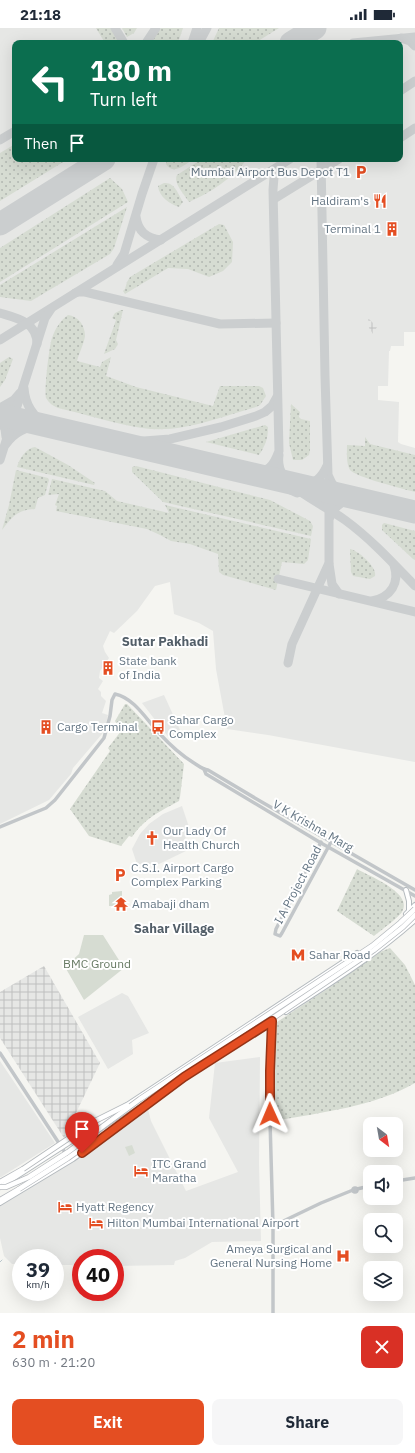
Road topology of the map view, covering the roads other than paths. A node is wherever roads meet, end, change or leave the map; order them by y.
1 (204, 770) junction
2 (262, 803) junction
3 (260, 807) junction
4 (0, 827) edge
5 (324, 838) junction
6 (321, 842) junction
7 (331, 842) junction
8 (328, 847) junction
9 (406, 890) junction
10 (415, 890) edge
11 (415, 896) edge
12 (415, 905) edge
13 (415, 909) edge
14 (409, 912) junction
15 (415, 915) edge
16 (415, 920) edge
17 (269, 1011) junction
18 (272, 1021) junction
19 (0, 1053) edge
20 (140, 1099) junction
21 (63, 1148) junction
22 (70, 1160) junction
23 (415, 1178) edge
24 (403, 1180) edge
25 (0, 1182) edge
26 (0, 1187) edge
27 (363, 1187) edge
28 (0, 1200) edge
29 (0, 1203) edge
30 (273, 1226) junction
31 (273, 1313) edge

1 - 2 street, V K Krishna Marg
1 - 3 street, V K Krishna Marg
1 - 4 street, V K Krishna Marg
2 - 3 street
2 - 5 street, V K Krishna Marg
3 - 6 street, V K Krishna Marg
5 - 6 street, I A Project Road
5 - 7 street, V K Krishna Marg
6 - 8 street, V K Krishna Marg
6 - 8 street, I A Project Road
7 - 8 street
7 - 10 street, V K Krishna Marg
8 - 9 street, V K Krishna Marg
9 - 11 street, V K Krishna Marg
9 - 14 main road
12 - 14 main road
13 - 20 main road, bridge
14 - 17 main road
15 - 28 main road, bridge
16 - 18 main road
17 - 18 street
17 - 21 main road
18 - 22 main road
18 - 30 street
19 - 21 street
20 - 25 main road, bridge
20 - 26 main road, bridge
21 - 22 street
21 - 26 main road
22 - 29 main road
23 - 24 street
27 - 30 street
30 - 31 street

